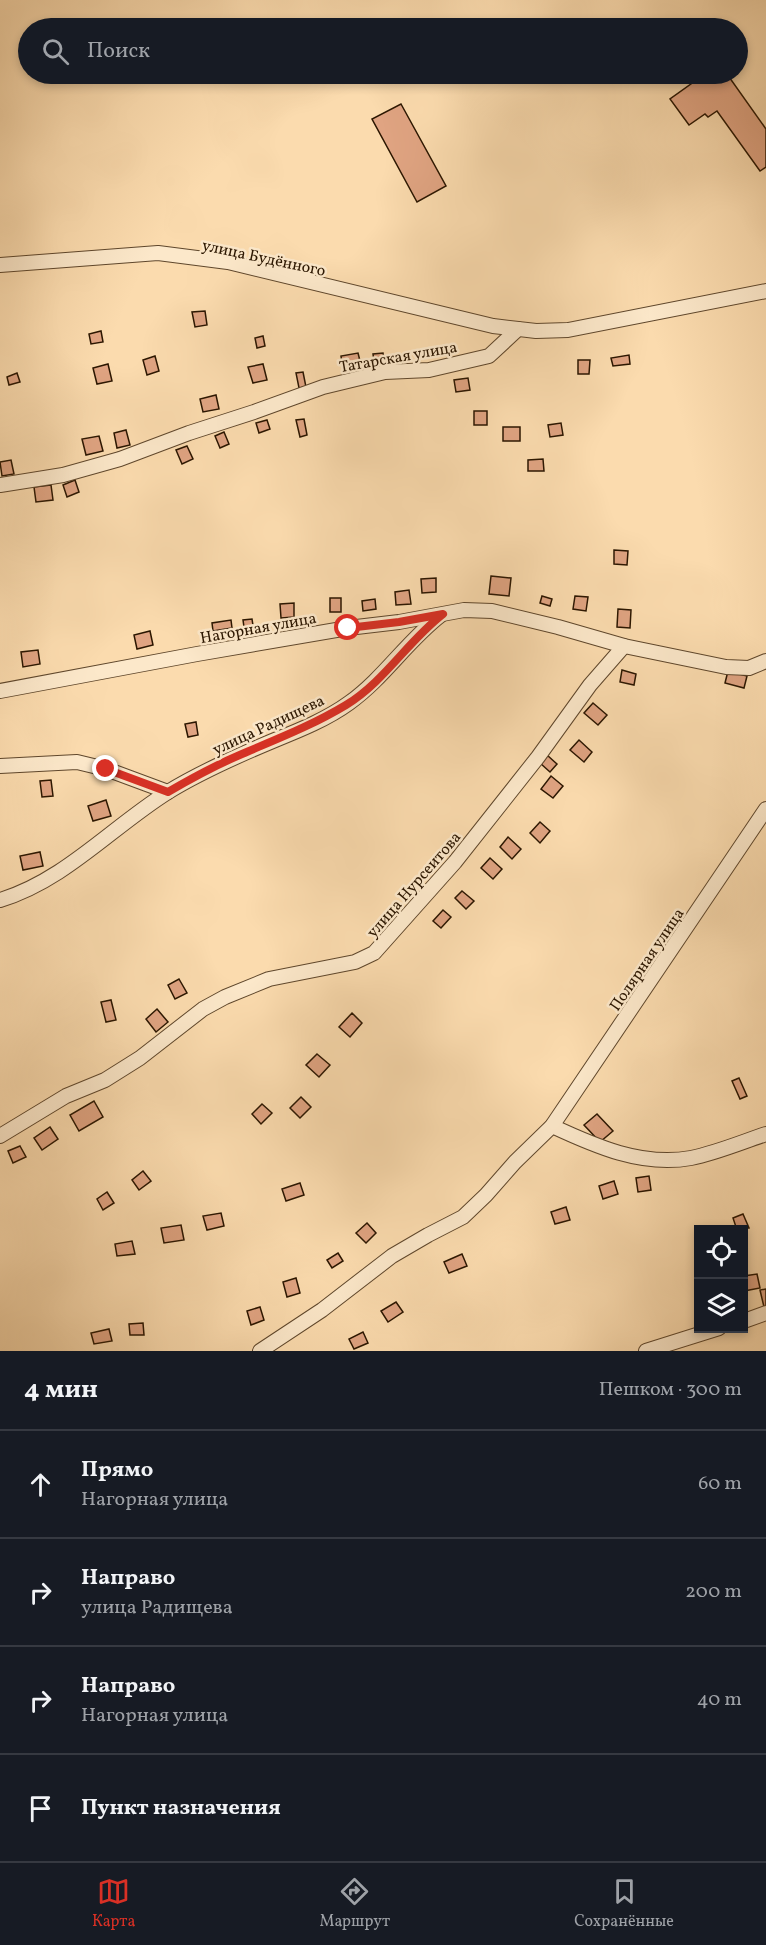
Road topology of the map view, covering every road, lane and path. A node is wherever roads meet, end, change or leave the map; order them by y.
1 (0, 265) edge
2 (766, 291) edge
3 (518, 329) junction
4 (0, 485) edge
5 (443, 614) junction
6 (624, 646) junction
7 (766, 661) edge
8 (0, 691) edge
9 (0, 766) edge
10 (168, 792) junction
11 (766, 808) edge
12 (0, 900) edge
13 (552, 1126) junction
14 (766, 1134) edge
15 (0, 1136) edge
16 (766, 1314) edge
17 (748, 1320) edge
18 (711, 1333) edge
19 (684, 1346) edge
20 (260, 1351) edge
21 (646, 1351) edge

1 - 3 street, улица Будённого
2 - 3 street
3 - 4 street, Татарская улица
5 - 6 street, Нагорная улица
5 - 8 street, Нагорная улица
5 - 10 street, улица Радищева
6 - 7 street, Нагорная улица
6 - 15 street, улица Нурсеитова
9 - 10 street
10 - 12 street, улица Радищева
11 - 13 street, Полярная улица
13 - 14 street
13 - 20 street, Полярная улица
16 - 17 street
18 - 19 street
19 - 21 street

